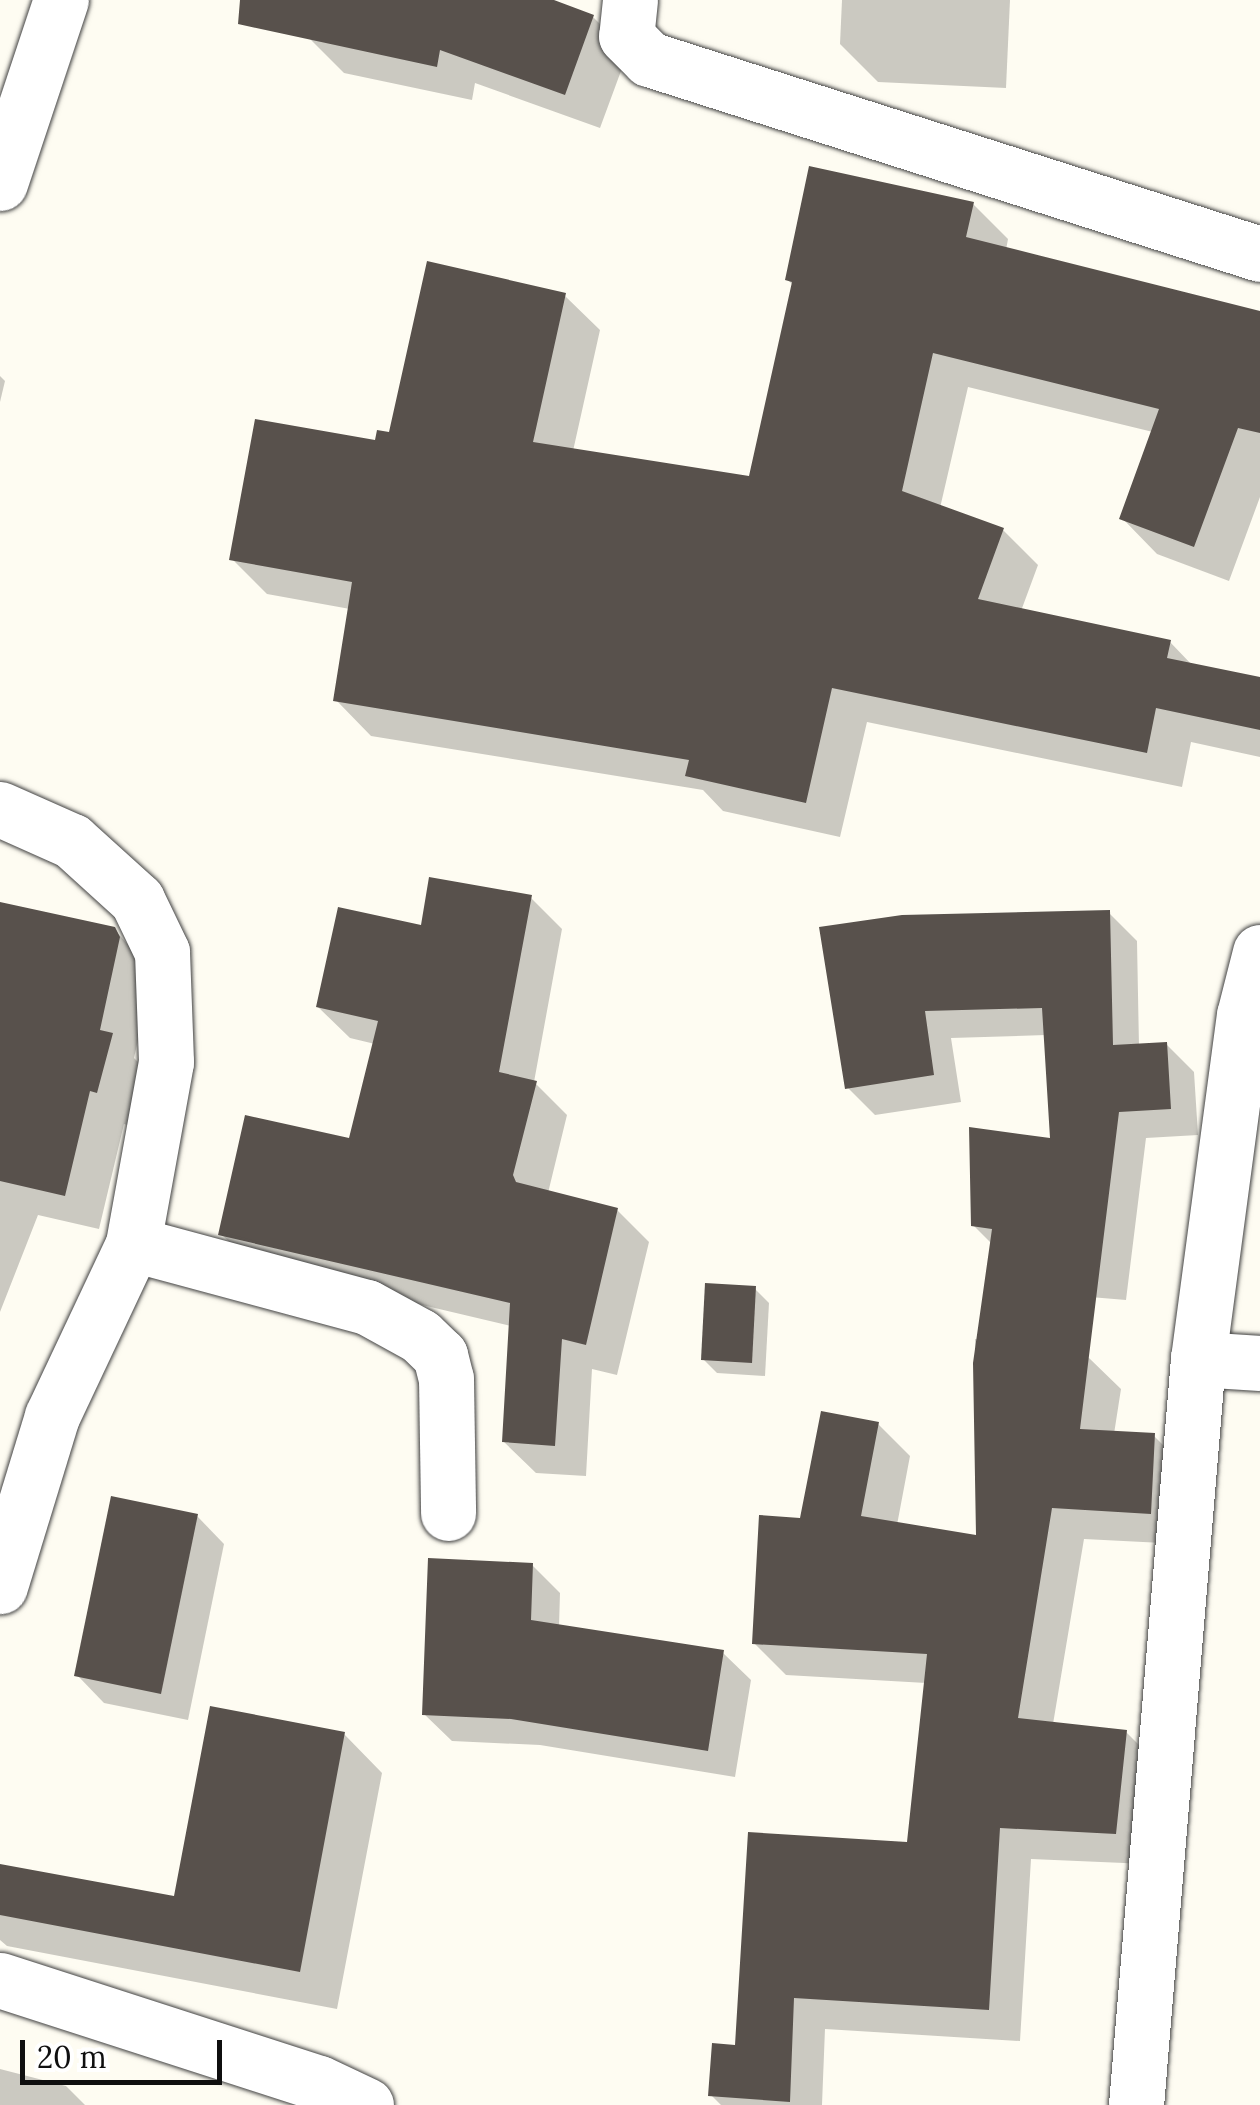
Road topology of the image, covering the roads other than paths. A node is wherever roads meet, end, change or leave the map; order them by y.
1 (61, 0) edge
2 (630, 0) edge
3 (0, 183) edge
4 (1260, 254) edge
5 (0, 809) edge
6 (1260, 952) edge
7 (133, 1244) junction
8 (1198, 1360) junction
9 (1260, 1362) edge
10 (448, 1513) dead end
11 (0, 1586) edge
12 (0, 1980) edge
13 (366, 2105) edge
14 (1136, 2105) edge

1 - 3 street
2 - 4 street
5 - 7 street
6 - 8 street
7 - 10 street
7 - 11 street
8 - 9 street
8 - 14 street
12 - 13 street

